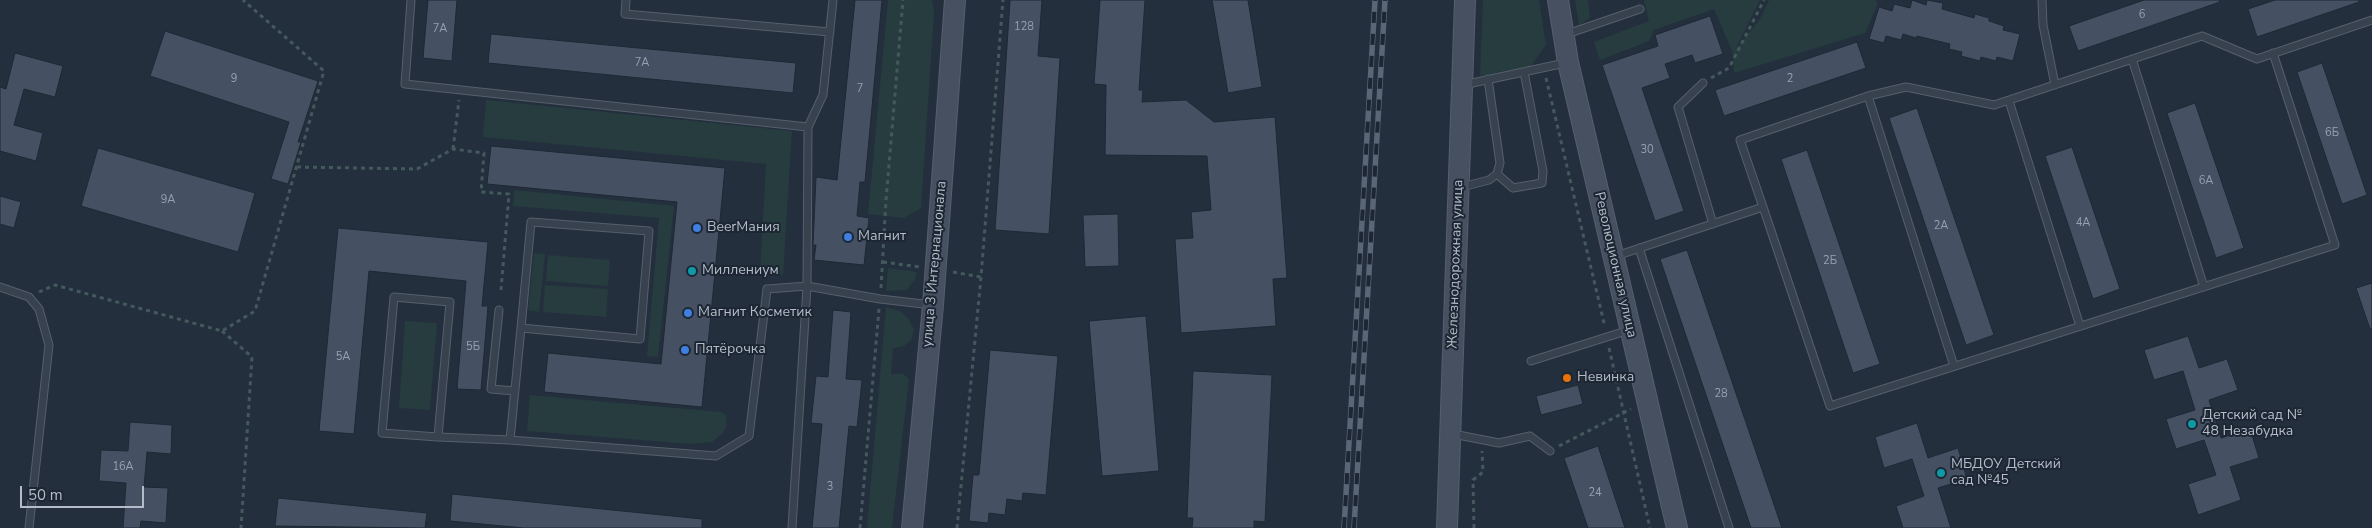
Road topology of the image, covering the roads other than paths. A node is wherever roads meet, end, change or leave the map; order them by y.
1 (411, 0) edge
2 (626, 0) edge
3 (833, 0) edge
4 (956, 0) edge
5 (1465, 0) edge
6 (1558, 0) edge
7 (2042, 0) edge
8 (1640, 9) dead end
9 (2372, 20) edge
10 (830, 32) junction
11 (1564, 35) junction
12 (2273, 53) junction
13 (2132, 59) junction
14 (1568, 62) junction
15 (1524, 72) junction
16 (1488, 79) junction
17 (1703, 83) road end
18 (1462, 85) junction
19 (2055, 85) junction
20 (1868, 96) junction
21 (2009, 101) junction
22 (808, 127) junction
23 (1497, 174) junction
24 (1459, 188) junction
25 (1763, 207) junction
26 (1714, 224) junction
27 (1639, 248) junction
28 (1613, 256) junction
29 (807, 286) junction
30 (0, 287) edge
31 (2204, 287) junction
32 (933, 305) junction
33 (499, 310) dead end
34 (2080, 326) junction
35 (521, 328) junction
36 (1629, 330) junction
37 (1531, 360) dead end
38 (1954, 366) junction
39 (515, 391) junction
40 (1450, 434) junction
41 (438, 437) junction
42 (510, 440) junction
43 (1550, 451) road end
44 (29, 528) edge
45 (792, 528) edge
46 (912, 528) edge
47 (1447, 528) edge
48 (1677, 528) edge
49 (1729, 528) edge

1 - 22 lane
2 - 10 lane
3 - 10 lane
4 - 32 main road, улица 3 Интернационала
5 - 18 main road, Железнодорожная улица
6 - 11 main road, Революционная улица
7 - 19 lane
8 - 11 lane
9 - 12 lane
10 - 22 lane
11 - 14 main road, Революционная улица
12 - 13 lane
12 - 31 lane
13 - 19 lane
13 - 31 lane
14 - 15 lane
14 - 28 main road, Революционная улица
15 - 16 lane
15 - 23 lane
16 - 18 lane
16 - 23 lane
17 - 26 lane
18 - 24 main road, Железнодорожная улица
19 - 21 lane
20 - 21 lane
20 - 25 lane
20 - 38 lane
21 - 34 lane
22 - 29 lane
23 - 24 lane
24 - 40 main road, Железнодорожная улица
25 - 26 lane
25 - 38 lane
26 - 27 lane
27 - 28 lane
27 - 49 lane
28 - 36 main road, Революционная улица
29 - 32 lane
29 - 42 lane
29 - 45 lane
30 - 44 lane
31 - 34 lane
32 - 46 main road, улица 3 Интернационала
33 - 39 lane
34 - 38 lane
35 - 35 lane
35 - 39 lane
36 - 37 lane
36 - 48 main road, Революционная улица
39 - 42 lane
40 - 43 lane
40 - 47 main road, Железнодорожная улица
41 - 41 lane
41 - 42 lane

